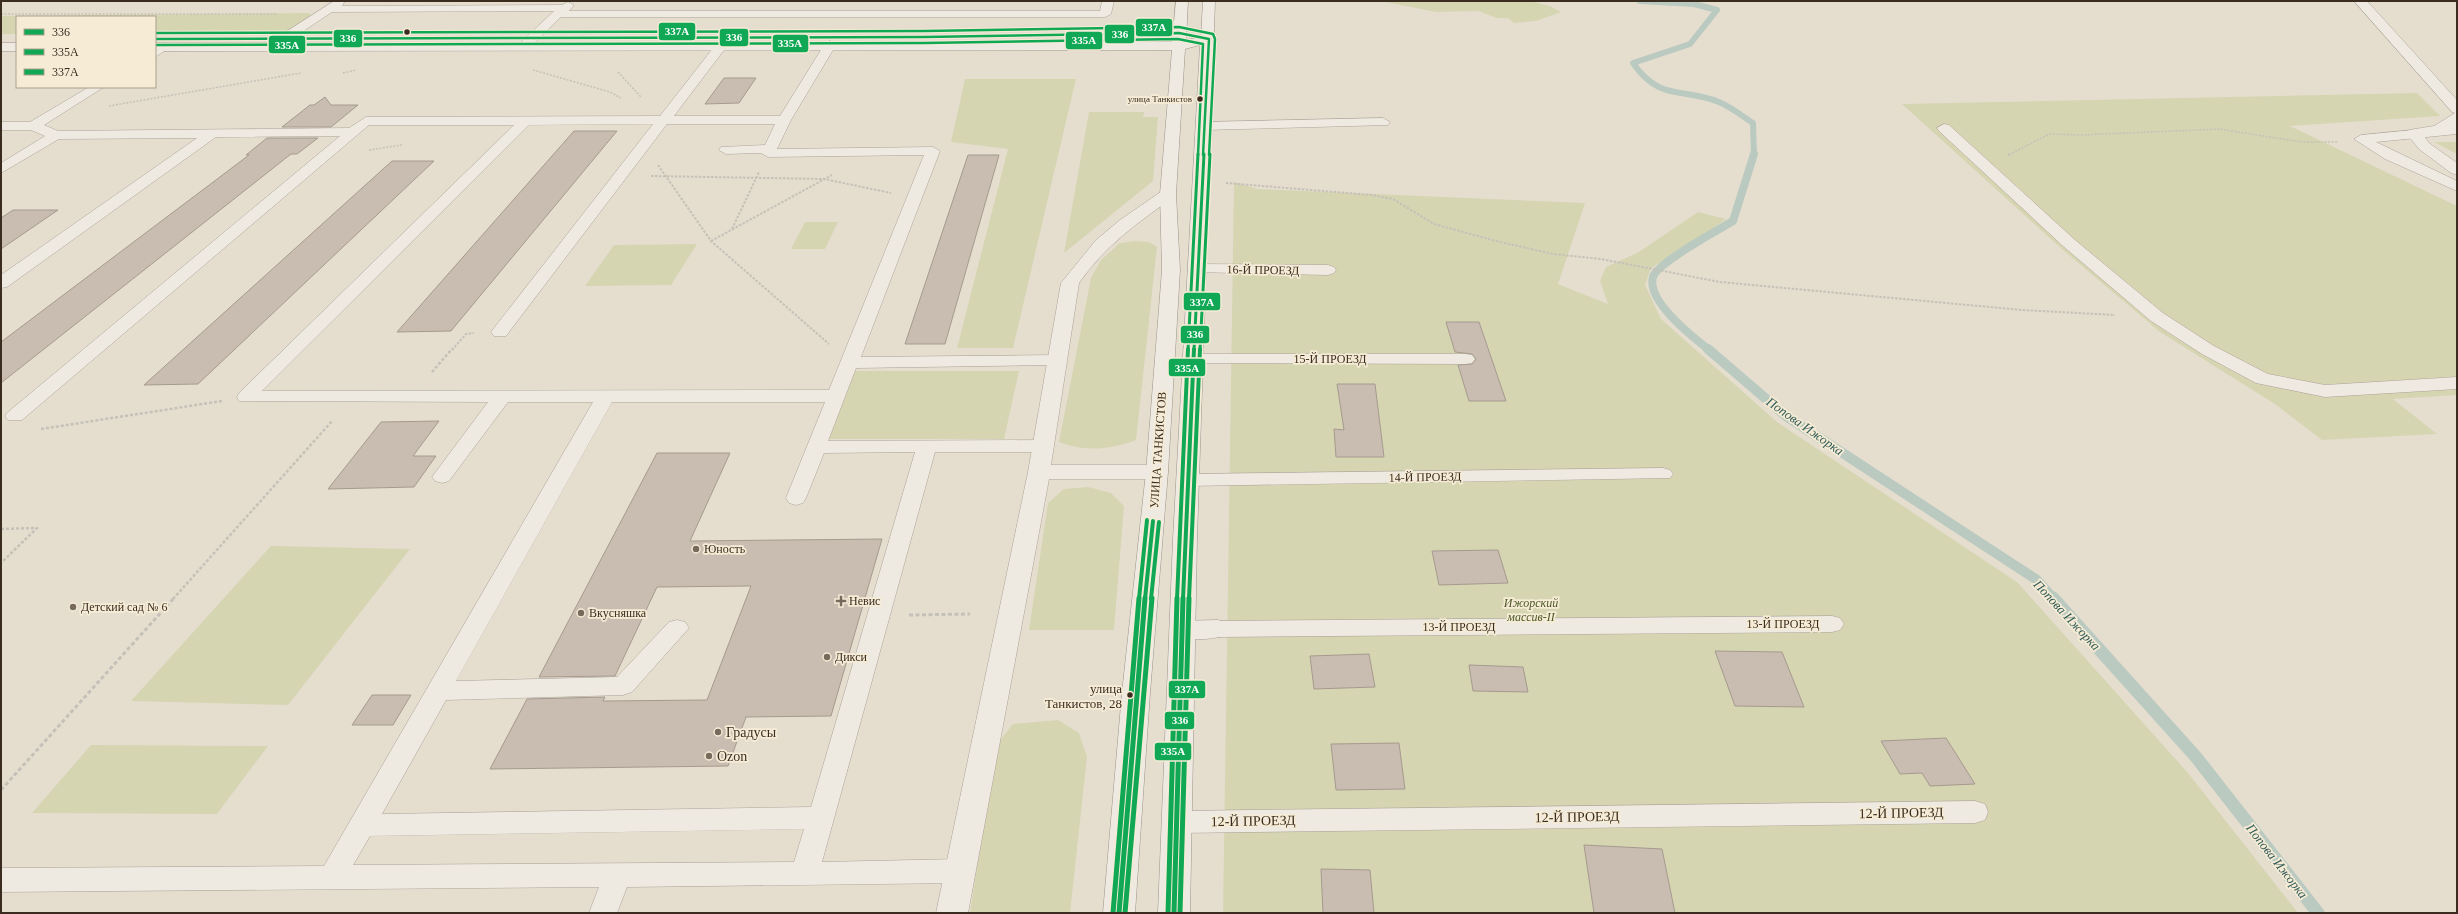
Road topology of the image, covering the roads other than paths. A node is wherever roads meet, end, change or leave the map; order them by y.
1 (341, 1) edge
2 (1108, 1) edge
3 (1182, 1) edge
4 (1209, 1) edge
5 (2360, 1) edge
6 (564, 8) edge
7 (325, 12) junction
8 (582, 14) junction
9 (570, 26) dead end
10 (1, 39) edge
11 (16, 39) edge
12 (283, 39) junction
13 (1209, 39) junction
14 (1179, 40) junction
15 (528, 42) junction
16 (830, 45) junction
17 (721, 46) junction
18 (16, 47) edge
19 (157, 47) edge
20 (271, 47) junction
21 (1, 48) edge
22 (96, 88) edge
23 (2457, 109) edge
24 (2457, 117) edge
25 (526, 120) junction
26 (662, 120) junction
27 (784, 120) junction
28 (1383, 122) dead end
29 (1, 126) edge
30 (33, 126) junction
31 (1205, 126) junction
32 (1944, 128) dead end
33 (2457, 130) edge
34 (353, 132) junction
35 (213, 133) junction
36 (2414, 133) junction
37 (56, 135) junction
38 (726, 150) dead end
39 (769, 151) junction
40 (1, 169) edge
41 (2457, 170) edge
42 (2457, 187) edge
43 (1168, 194) junction
44 (1198, 269) junction
45 (1328, 270) dead end
46 (1, 283) edge
47 (500, 332) road end
48 (1194, 359) junction
49 (1466, 359) dead end
50 (1057, 360) junction
51 (850, 362) junction
52 (2457, 383) edge
53 (606, 396) junction
54 (836, 396) junction
55 (502, 397) junction
56 (15, 416) dead end
57 (927, 446) junction
58 (1043, 446) junction
59 (815, 447) junction
60 (1039, 472) junction
61 (1157, 472) junction
62 (1663, 474) dead end
63 (442, 476) dead end
64 (1188, 476) junction
65 (796, 498) dead end
66 (1832, 624) dead end
67 (677, 628) dead end
68 (1218, 629) joint
69 (1182, 630) junction
70 (439, 691) junction
71 (1975, 812) dead end
72 (821, 818) junction
73 (1178, 822) junction
74 (362, 825) junction
75 (960, 871) junction
76 (805, 874) junction
77 (618, 875) junction
78 (332, 877) junction
79 (1, 880) edge
80 (603, 913) edge
81 (952, 913) edge
82 (1119, 913) edge
83 (1174, 913) edge

1 - 7 lane
2 - 8 lane
3 - 14 main road, УЛИЦА ТАНКИСТОВ
4 - 13 main road
5 - 23 main road
6 - 7 lane
6 - 8 lane
6 - 15 lane
7 - 12 lane
8 - 9 lane
10 - 11 main road
12 - 15 main road
12 - 19 main road
12 - 20 lane
13 - 14 main road
13 - 31 main road
14 - 15 main road
14 - 16 main road
14 - 43 main road, УЛИЦА ТАНКИСТОВ
15 - 17 main road
15 - 20 main road
16 - 17 main road
16 - 27 lane
17 - 26 lane
18 - 21 main road
19 - 20 main road
22 - 30 lane
24 - 36 main road
25 - 26 lane
25 - 34 lane
25 - 55 lane
26 - 27 lane
26 - 47 lane
27 - 39 lane
28 - 31 lane
29 - 30 lane
30 - 37 lane
31 - 44 main road
32 - 52 lane
33 - 36 lane
34 - 35 lane
34 - 56 lane
35 - 37 lane
35 - 46 lane
36 - 41 main road
36 - 42 lane
37 - 40 lane
38 - 39 lane
39 - 51 lane
43 - 50 main road
43 - 61 main road, УЛИЦА ТАНКИСТОВ
44 - 45 lane, 16-Й ПРОЕЗД
44 - 48 main road
48 - 49 lane, 15-Й ПРОЕЗД
48 - 64 main road
50 - 51 lane
50 - 58 main road
51 - 54 lane
53 - 54 lane
53 - 55 lane
53 - 70 lane
54 - 59 lane
55 - 63 lane
57 - 58 lane
57 - 59 lane
57 - 72 lane
58 - 60 main road
59 - 65 lane
60 - 61 main road
60 - 75 main road
61 - 64 main road
61 - 82 main road, УЛИЦА ТАНКИСТОВ
62 - 64 lane, 14-Й ПРОЕЗД
64 - 69 main road
66 - 68 lane, 13-Й ПРОЕЗД
67 - 70 lane
68 - 69 main road, 13-Й ПРОЕЗД
69 - 73 main road
70 - 74 lane
71 - 73 lane, 12-Й ПРОЕЗД
72 - 74 lane
72 - 76 lane
73 - 83 main road
74 - 78 lane
75 - 76 lane
75 - 81 main road
76 - 77 lane
77 - 78 lane
77 - 80 lane
78 - 79 lane

